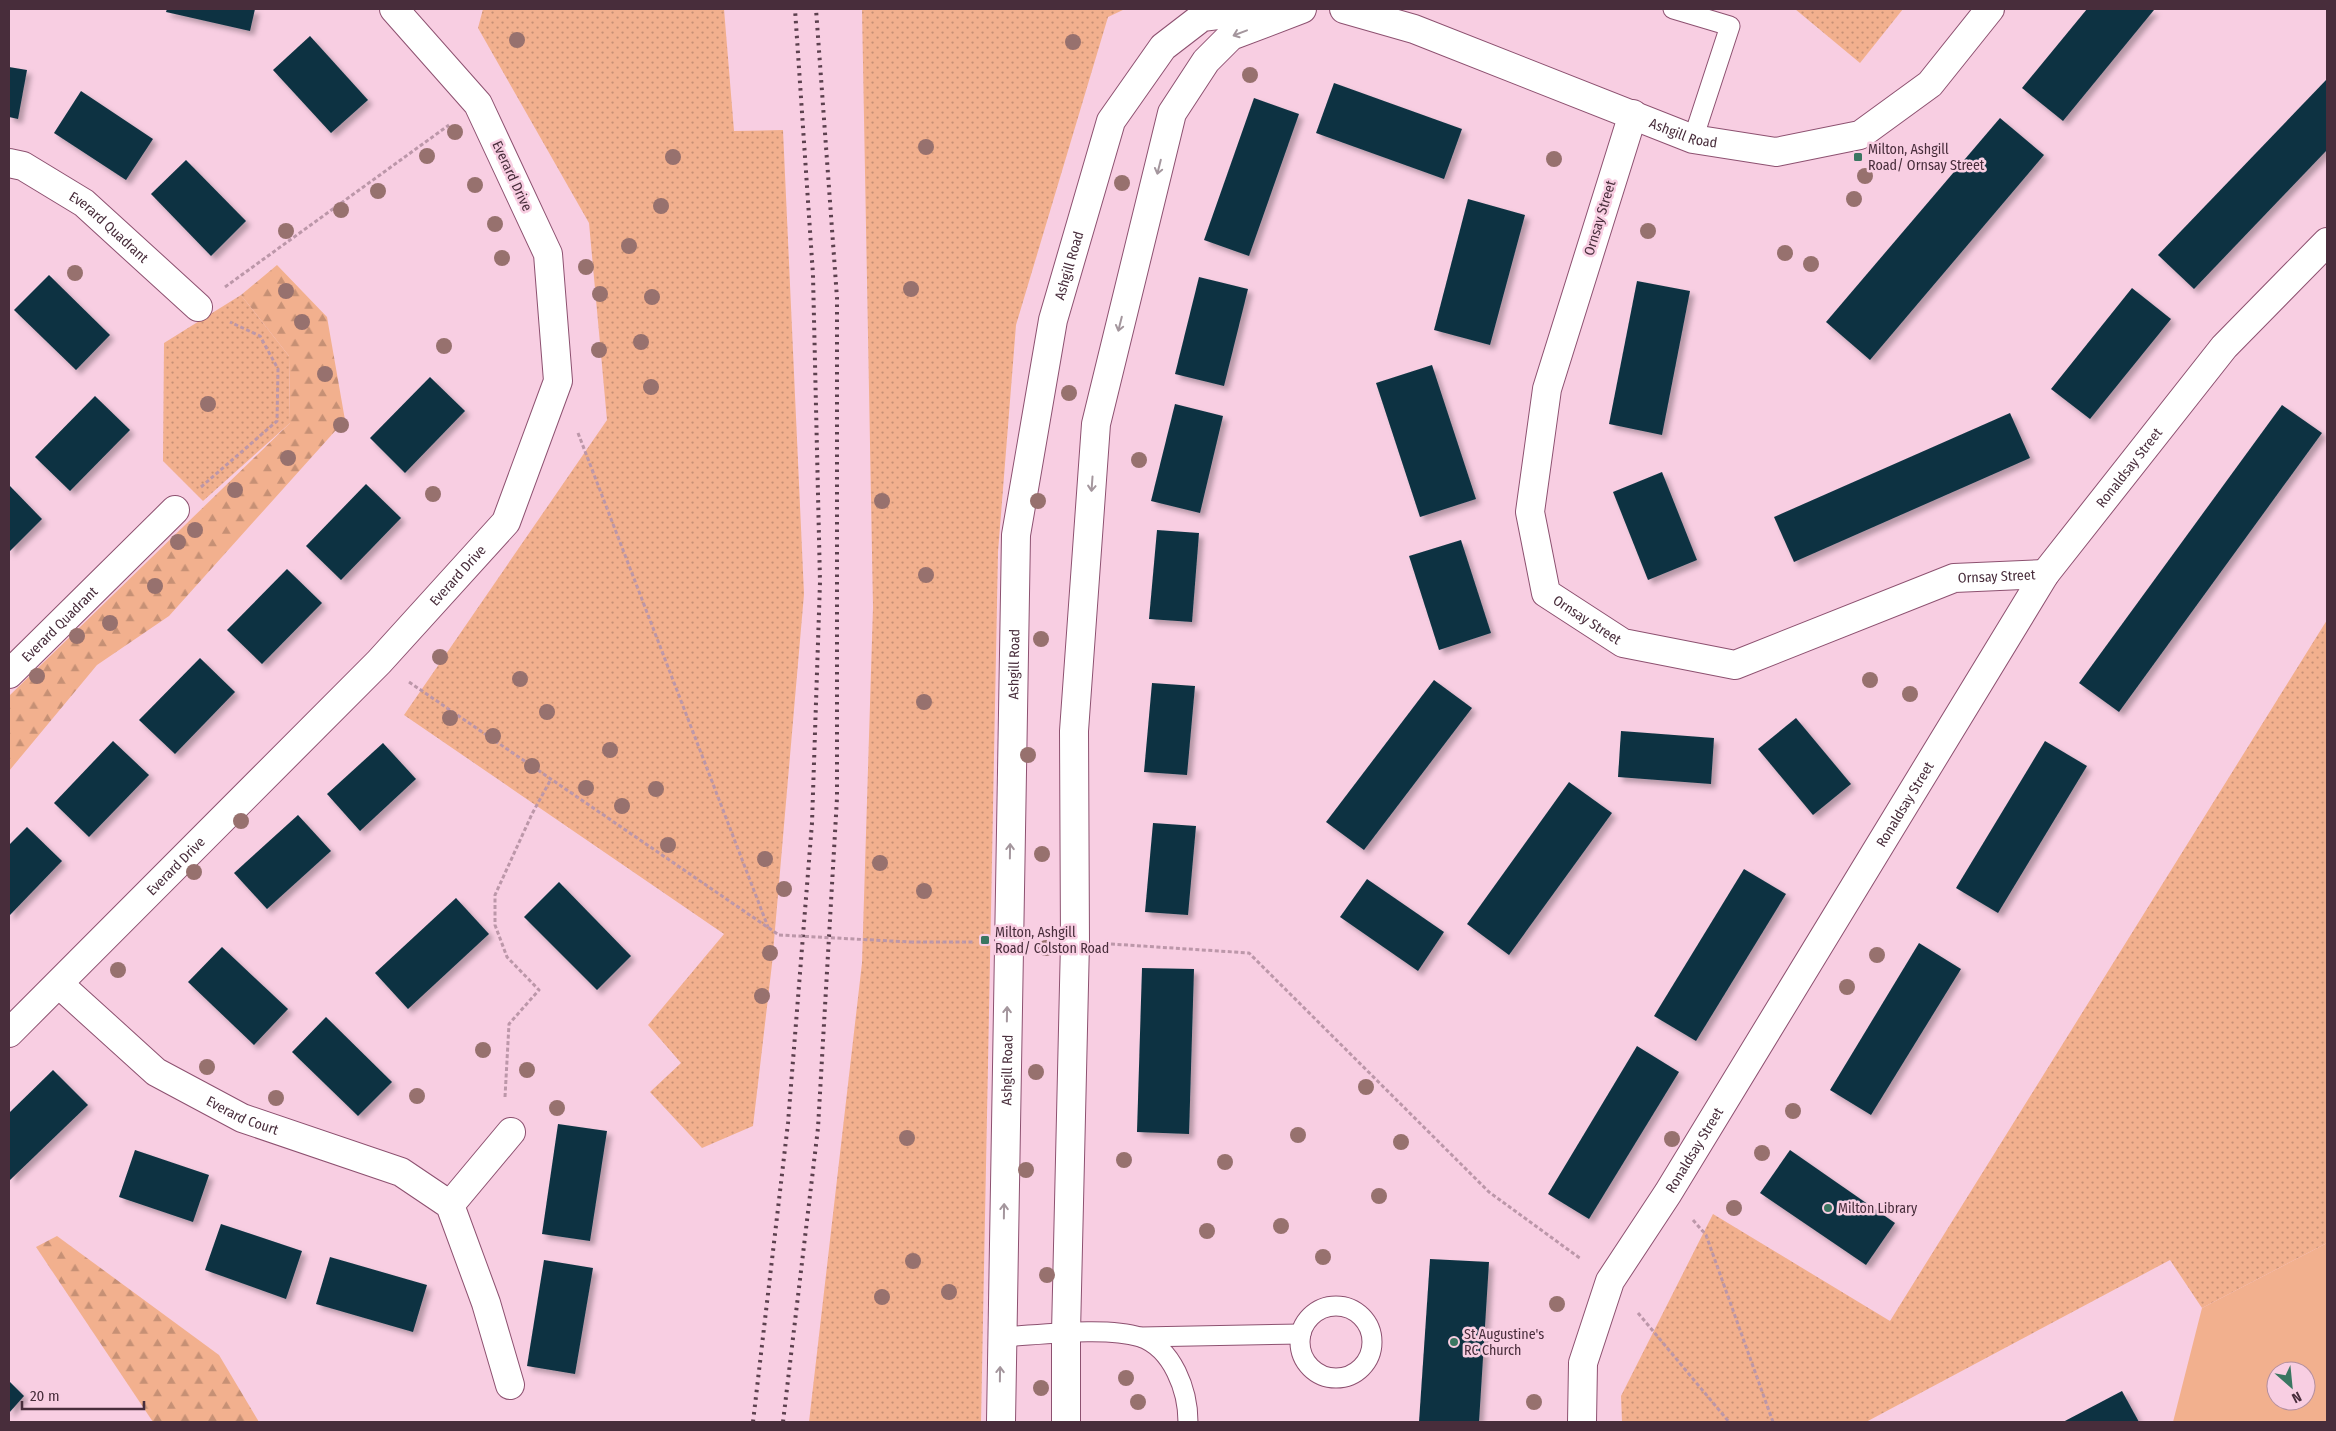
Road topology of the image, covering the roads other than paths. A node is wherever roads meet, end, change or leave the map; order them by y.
1 (394, 9) edge
2 (1265, 9) edge
3 (1302, 9) edge
4 (1344, 9) edge
5 (1673, 9) edge
6 (1990, 9) edge
7 (1633, 114) junction
8 (1693, 138) junction
9 (9, 163) edge
10 (2327, 242) edge
11 (198, 307) road end
12 (175, 510) road end
13 (2045, 574) junction
14 (9, 674) edge
15 (59, 984) junction
16 (9, 1033) edge
17 (511, 1132) road end
18 (450, 1205) junction
19 (1066, 1332) junction
20 (1300, 1334) dead end
21 (1141, 1337) junction
22 (1002, 1338) junction
23 (510, 1385) dead end
24 (1000, 1422) edge
25 (1066, 1422) edge
26 (1188, 1422) edge
27 (1582, 1422) edge

1 - 15 street, Everard Drive
22 -> 2 street, Ashgill Road
3 -> 19 street
4 - 7 street, Ashgill Road
5 - 8 lane
6 - 8 street, Ashgill Road
7 - 8 street, Ashgill Road
7 - 13 street, Ornsay Street
9 - 11 street, Everard Quadrant
10 - 13 street, Ronaldsay Street
12 - 14 street, Everard Quadrant
13 - 27 street, Ronaldsay Street
15 - 16 street, Everard Drive
15 - 18 street, Everard Court
17 - 18 street
18 - 23 street
19 - 21 lane
19 - 22 lane
19 - 25 street
20 - 21 lane
21 - 26 lane
24 -> 22 street, Ashgill Road

